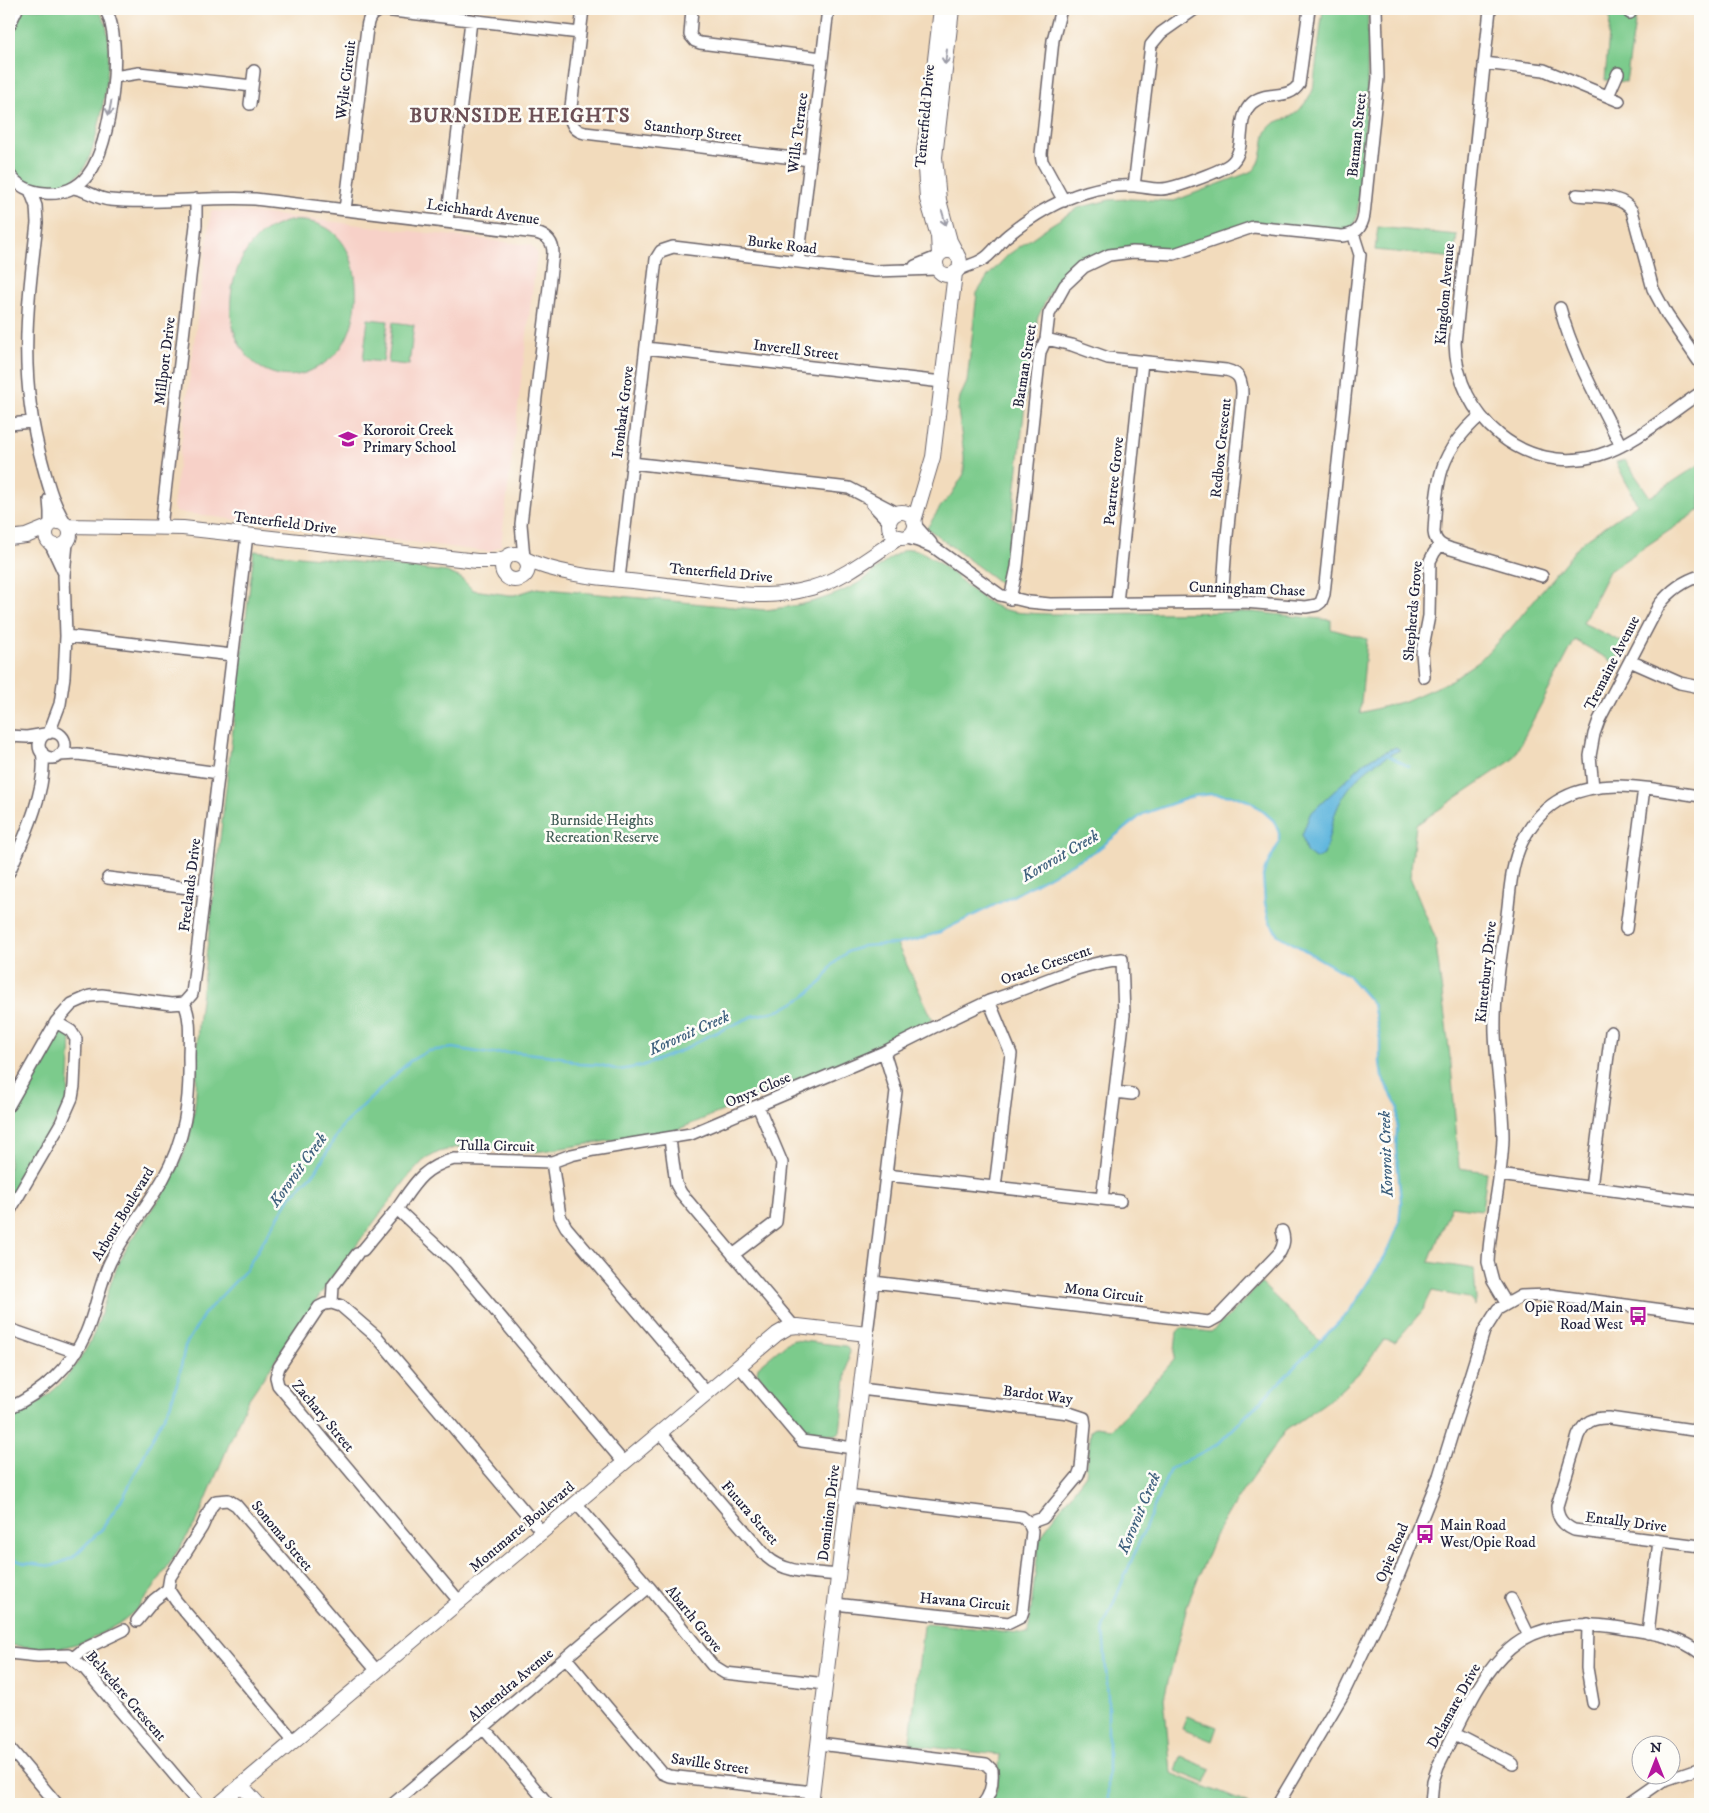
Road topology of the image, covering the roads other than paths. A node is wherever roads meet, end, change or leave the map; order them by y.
1 (17, 9) edge
2 (105, 9) edge
3 (583, 9) edge
4 (692, 9) edge
5 (828, 9) edge
6 (940, 9) edge
7 (952, 9) edge
8 (1061, 9) edge
9 (1195, 9) edge
10 (1309, 9) edge
11 (1376, 9) edge
12 (1490, 9) edge
13 (471, 20) junction
14 (9, 26) edge
15 (580, 33) junction
16 (115, 58) junction
17 (822, 58) junction
18 (1484, 63) junction
19 (254, 71) dead end
20 (139, 73) junction
21 (1618, 73) dead end
22 (114, 77) junction
23 (252, 86) junction
24 (1608, 96) junction
25 (1620, 101) dead end
26 (250, 104) dead end
27 (810, 160) junction
28 (89, 174) junction
29 (11, 178) edge
30 (1134, 186) junction
31 (74, 188) junction
32 (30, 190) junction
33 (56, 193) junction
34 (1577, 195) dead end
35 (196, 199) junction
36 (126, 201) junction
37 (1064, 201) junction
38 (345, 210) junction
39 (447, 222) junction
40 (37, 223) junction
41 (1353, 234) junction
42 (661, 251) joint
43 (990, 254) junction
44 (958, 255) junction
45 (798, 262) junction
46 (938, 263) junction
47 (956, 272) junction
48 (951, 307) junction
49 (1560, 308) dead end
50 (1046, 339) junction
51 (646, 348) junction
52 (1142, 362) junction
53 (1700, 363) edge
54 (942, 382) junction
55 (1700, 393) edge
56 (1480, 416) junction
57 (32, 422) junction
58 (9, 424) edge
59 (1621, 446) junction
60 (632, 463) junction
61 (48, 485) junction
62 (922, 488) junction
63 (894, 519) junction
64 (915, 523) junction
65 (67, 525) junction
66 (49, 526) junction
67 (110, 527) junction
68 (161, 527) junction
69 (247, 535) junction
70 (902, 537) junction
71 (10, 538) edge
72 (49, 542) junction
73 (68, 542) junction
74 (1440, 545) junction
75 (935, 548) junction
76 (517, 557) junction
77 (456, 560) junction
78 (867, 560) junction
79 (564, 572) junction
80 (64, 575) junction
81 (1542, 576) dead end
82 (1700, 576) edge
83 (507, 577) junction
84 (524, 577) junction
85 (618, 579) junction
86 (1010, 599) junction
87 (1222, 602) junction
88 (1117, 603) junction
89 (66, 636) junction
90 (232, 655) junction
91 (1630, 661) junction
92 (1424, 677) dead end
93 (1700, 687) edge
94 (60, 704) junction
95 (47, 733) junction
96 (9, 736) edge
97 (62, 738) junction
98 (41, 751) junction
99 (58, 756) junction
100 (103, 758) junction
101 (219, 773) junction
102 (41, 786) junction
103 (1593, 787) junction
104 (1644, 788) junction
105 (1700, 796) edge
106 (9, 872) edge
107 (108, 878) dead end
108 (205, 890) junction
109 (1626, 929) dead end
110 (989, 1000) junction
111 (184, 1003) junction
112 (56, 1022) junction
113 (1611, 1032) dead end
114 (884, 1052) junction
115 (1115, 1092) junction
116 (1132, 1094) dead end
117 (9, 1105) edge
118 (758, 1106) junction
119 (670, 1139) junction
120 (552, 1162) junction
121 (886, 1175) junction
122 (1499, 1175) junction
123 (995, 1187) junction
124 (1591, 1187) junction
125 (1102, 1199) junction
126 (1120, 1201) dead end
127 (1700, 1202) edge
128 (397, 1208) junction
129 (9, 1212) edge
130 (1282, 1231) dead end
131 (733, 1255) junction
132 (873, 1282) junction
133 (332, 1303) junction
134 (1506, 1303) junction
135 (1700, 1315) edge
136 (798, 1326) junction
137 (9, 1330) edge
138 (867, 1334) junction
139 (76, 1352) junction
140 (739, 1366) junction
141 (860, 1389) junction
142 (707, 1393) junction
143 (9, 1408) edge
144 (1700, 1431) edge
145 (660, 1432) junction
146 (853, 1448) junction
147 (624, 1463) junction
148 (847, 1496) junction
149 (576, 1503) junction
150 (1029, 1523) junction
151 (542, 1532) junction
152 (1659, 1541) junction
153 (1700, 1546) edge
154 (838, 1575) junction
155 (648, 1587) junction
156 (168, 1589) junction
157 (1512, 1599) dead end
158 (459, 1601) junction
159 (835, 1604) junction
160 (137, 1621) dead end
161 (1588, 1624) junction
162 (124, 1630) dead end
163 (1648, 1633) junction
164 (1529, 1636) junction
165 (9, 1653) edge
166 (1700, 1653) edge
167 (73, 1658) junction
168 (566, 1658) junction
169 (377, 1671) junction
170 (826, 1684) junction
171 (1593, 1703) dead end
172 (484, 1728) junction
173 (1455, 1734) junction
174 (294, 1741) junction
175 (819, 1744) junction
176 (9, 1747) edge
177 (1512, 1764) dead end
178 (1700, 1768) edge
179 (241, 1785) junction
180 (812, 1798) edge
181 (54, 1803) edge
182 (199, 1804) edge
183 (219, 1804) edge
184 (258, 1804) edge
185 (393, 1804) edge
186 (548, 1804) edge
187 (983, 1804) edge
188 (1278, 1804) edge
189 (1430, 1804) edge
190 (1629, 1804) edge

1 - 14 street
2 - 16 street
3 - 15 street, Stanthorp Street
4 - 17 street
5 - 17 street, Wills Terrace
6 - 46 street, Tenterfield Drive
7 -> 44 street, Tenterfield Drive
8 - 37 street
9 - 30 street
10 - 30 street
11 - 41 street, Batman Street
12 - 18 street, Kingdom Avenue
13 - 15 street, Wylie Circuit
13 - 38 street, Wylie Circuit
13 - 39 street
15 - 27 street, Stanthorp Street
16 - 20 street
16 - 22 street
17 - 27 street, Wills Terrace
18 - 24 street
18 - 56 street, Kingdom Avenue
19 - 23 street
20 - 22 street
20 - 23 street
21 - 24 street
22 -> 28 street
23 - 26 street
24 - 25 street
27 - 45 street, Wills Terrace
28 - 31 street
28 - 36 street
29 - 32 street
30 - 37 street
31 - 33 street
31 - 36 street
32 - 33 street
32 - 40 street
33 - 40 street
34 - 53 street
35 - 36 street, Leichhardt Avenue
35 - 38 street, Leichhardt Avenue
35 - 68 street, Millport Drive
37 - 43 street
38 - 39 street, Leichhardt Avenue
39 - 76 street, Leichhardt Avenue
40 - 57 street
41 - 50 street, Batman Street
41 - 87 street, Cunningham Chase
42 - 45 street, Burke Road
42 - 51 street, Ironbark Grove
43 - 44 street
43 - 47 street
44 - 46 street
44 - 47 street
45 - 46 street, Burke Road
46 - 47 street
46 - 48 street, Tenterfield Drive
47 - 48 street, Tenterfield Drive
48 - 54 street, Tenterfield Drive
49 - 59 street
50 - 52 street, Redbox Crescent
50 - 86 street, Batman Street
51 - 54 street, Inverell Street
51 - 60 street, Ironbark Grove
52 - 87 street, Redbox Crescent
52 - 88 street, Peartree Grove
54 - 62 street, Tenterfield Drive
55 - 59 street, Kingdom Avenue
56 - 59 street, Kingdom Avenue
56 - 74 street, Shepherds Grove
57 - 58 street
57 - 61 street
60 - 63 street
60 - 85 street, Ironbark Grove
61 - 65 street
61 - 66 street
62 - 63 street, Tenterfield Drive
62 - 64 street, Tenterfield Drive
63 - 64 street
63 - 70 street
63 - 78 street, Tenterfield Drive
64 - 70 street
64 - 75 street, Cunningham Chase
65 - 66 street
65 - 67 street, Tenterfield Drive
65 - 73 street
66 - 71 street
66 - 72 street
67 - 68 street, Tenterfield Drive
67 - 73 street, Tenterfield Drive
68 - 69 street, Tenterfield Drive
69 - 77 street, Tenterfield Drive
69 - 90 street, Freelands Drive
70 - 75 street, Cunningham Chase
70 - 78 street, Tenterfield Drive
71 - 72 street
72 - 73 street
72 - 80 street
73 - 80 street
74 - 81 street
74 - 92 street, Shepherds Grove
75 - 86 street, Cunningham Chase
76 - 77 street, Tenterfield Drive
76 - 79 street, Tenterfield Drive
76 - 83 street
76 - 84 street
77 - 83 street, Tenterfield Drive
78 - 85 street, Tenterfield Drive
79 - 84 street, Tenterfield Drive
79 - 85 street, Tenterfield Drive
80 - 89 street
82 - 91 street, Tremaine Avenue
83 - 84 street
86 - 88 street, Cunningham Chase
87 - 88 street, Cunningham Chase
89 - 90 street
89 - 94 street
90 - 101 street, Freelands Drive
91 - 93 street
91 - 103 street, Tremaine Avenue
94 - 95 street
94 - 97 street
95 - 96 street
95 - 97 street
95 - 98 street
96 - 98 street
97 - 99 street
97 - 100 street
98 - 99 street
98 - 102 street
99 - 100 street
99 - 102 street
100 - 101 street
101 - 108 street, Freelands Drive
102 - 106 street
103 - 104 street, Kinterbury Drive
103 - 122 street, Kinterbury Drive
104 - 105 street, Kinterbury Drive
104 - 109 street
107 - 108 street
108 - 111 street, Freelands Drive
110 - 114 street, Onyx Close
110 - 115 street, Oracle Crescent
110 - 123 street, Oracle Crescent
111 - 112 street
111 - 139 street, Arbour Boulevard
112 - 117 street
112 - 129 street
113 - 124 street
114 - 118 street, Onyx Close
114 - 121 street, Dominion Drive
115 - 116 street
115 - 125 street, Oracle Crescent
118 - 119 street, Onyx Close
118 - 131 street
119 - 120 street, Onyx Close
119 - 131 street
120 - 128 street, Tulla Circuit
120 - 142 street, Tulla Circuit
121 - 123 street
121 - 132 street, Dominion Drive
122 - 124 street
122 - 134 street, Kinterbury Drive
123 - 125 street
124 - 127 street
125 - 126 street
128 - 133 street, Tulla Circuit
128 - 147 street
130 - 132 street, Mona Circuit
131 - 136 street
132 - 138 street, Dominion Drive
133 - 151 street
133 - 158 street, Zachary Street
134 - 135 street
134 - 188 street, Opie Road
136 - 138 street, Montmarte Boulevard
136 - 140 street, Montmarte Boulevard
137 - 139 street
138 - 141 street, Dominion Drive
139 - 143 street, Arbour Boulevard
140 - 142 street, Montmarte Boulevard
140 - 146 street
141 - 146 street, Dominion Drive
141 - 150 street, Bardot Way
142 - 145 street, Montmarte Boulevard
144 - 152 street, Entally Drive
145 - 147 street, Montmarte Boulevard
145 - 154 street, Futura Street
146 - 148 street, Dominion Drive
147 - 149 street, Montmarte Boulevard
148 - 150 street
148 - 154 street, Dominion Drive
149 - 151 street, Montmarte Boulevard
149 - 155 street, Abarth Grove
150 - 159 street, Havana Circuit
151 - 158 street, Montmarte Boulevard
152 - 153 street, Entally Drive
152 - 163 street
154 - 159 street, Dominion Drive
155 - 168 street, Almendra Avenue
155 - 170 street, Abarth Grove
156 - 160 street
156 - 169 street, Sonoma Street
156 - 174 street
157 - 164 street
158 - 169 street, Montmarte Boulevard
159 - 170 street, Dominion Drive
161 - 163 street, Delamare Drive
161 - 164 street, Delamare Drive
161 - 171 street
162 - 167 street
163 - 166 street, Delamare Drive
164 - 173 street, Delamare Drive
165 - 167 street, Belvedere Crescent
167 - 182 street, Belvedere Crescent
168 - 172 street, Almendra Avenue
168 - 180 street, Saville Street
169 - 174 street, Montmarte Boulevard
170 - 175 street, Dominion Drive
172 - 185 street, Almendra Avenue
172 - 186 street
173 - 177 street
173 - 189 street, Delamare Drive
174 - 179 street, Montmarte Boulevard
175 - 180 street, Dominion Drive
175 - 187 street
176 - 181 street
178 - 190 street
179 - 183 street, Montmarte Boulevard
179 - 184 street

